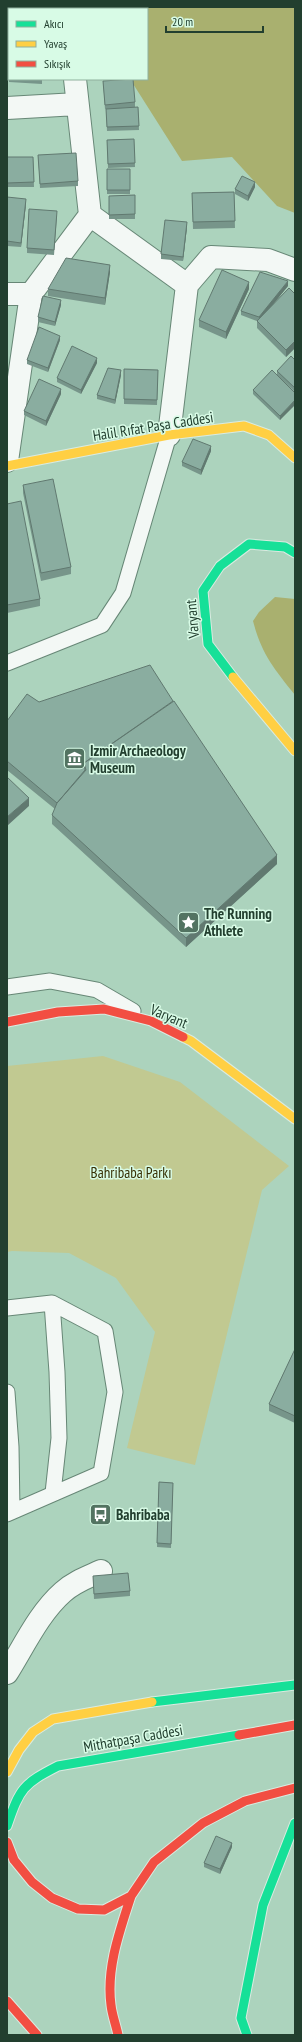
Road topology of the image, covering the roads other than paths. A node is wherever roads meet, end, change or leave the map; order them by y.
1 (74, 80) edge
2 (77, 104) junction
3 (7, 108) edge
4 (90, 215) junction
5 (295, 270) edge
6 (187, 285) junction
7 (7, 294) edge
8 (31, 294) junction
9 (169, 435) junction
10 (295, 458) edge
11 (7, 460) edge
12 (7, 466) edge
13 (295, 553) edge
14 (7, 663) edge
15 (295, 751) edge
16 (7, 987) edge
17 (151, 1021) junction
18 (7, 1022) edge
19 (295, 1119) edge
20 (52, 1303) junction
21 (7, 1308) edge
22 (7, 1392) edge
23 (53, 1493) junction
24 (9, 1512) edge
25 (101, 1571) dead end
26 (7, 1673) edge
27 (295, 1685) edge
28 (295, 1725) edge
29 (7, 1772) edge
30 (295, 1788) edge
31 (295, 1823) edge
32 (7, 1826) edge
33 (7, 1842) edge
34 (131, 1896) junction
35 (7, 2001) edge
36 (37, 2035) edge
37 (118, 2035) edge
38 (247, 2035) edge

1 - 2 street
2 - 3 street
2 - 4 street
4 - 6 street
4 - 8 street
5 - 6 street
6 - 9 street
7 - 8 street
8 - 11 street
9 - 10 main road, Halil Rıfat Paşa Caddesi
9 - 12 main road, Halil Rıfat Paşa Caddesi
9 - 14 lane
13 - 15 main road, Varyant
16 - 17 lane
17 - 18 main road, Varyant
17 - 19 main road, Varyant
20 - 21 lane
20 - 23 lane
20 - 23 lane
22 - 24 lane
23 - 24 lane
25 - 26 street
27 - 29 main road
28 - 32 main road, Mithatpaşa Caddesi
30 - 34 main road
31 - 38 main road
33 - 34 main road
34 - 37 main road
35 - 36 main road

